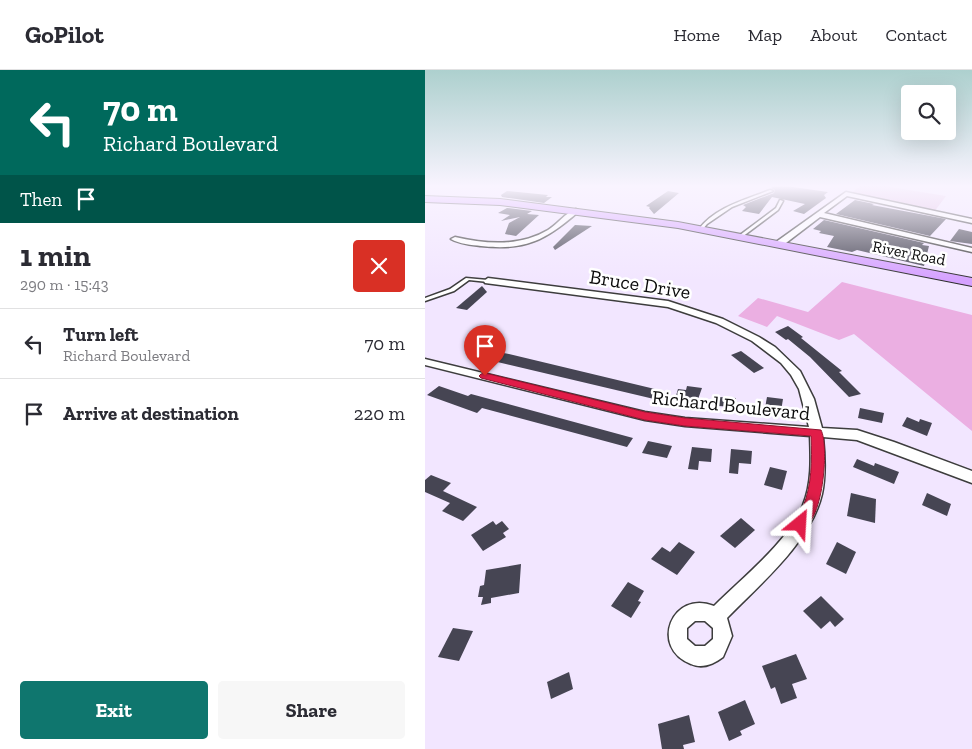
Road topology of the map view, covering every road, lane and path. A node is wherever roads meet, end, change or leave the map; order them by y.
1 (568, 218) edge
2 (622, 218) edge
3 (714, 218) edge
4 (765, 218) edge
5 (813, 218) edge
6 (834, 218) edge
7 (957, 218) edge
8 (972, 221) edge
9 (701, 229) junction
10 (741, 236) junction
11 (455, 240) dead end
12 (779, 244) junction
13 (972, 250) edge
14 (488, 281) joint
15 (972, 282) edge
16 (425, 300) edge
17 (425, 362) edge
18 (817, 433) junction
19 (972, 477) edge
20 (716, 617) dead end

1 - 11 street
2 - 9 main road, River Road
3 - 9 lane
4 - 10 lane
5 - 12 street
6 - 13 street
7 - 8 street
9 - 10 main road, River Road
10 - 12 main road, River Road
12 - 15 main road, River Road
14 - 16 lane
14 - 18 street, Bruce Drive
17 - 18 street, Richard Boulevard
18 - 19 street, Richard Boulevard
18 - 20 street, Bruce Drive

